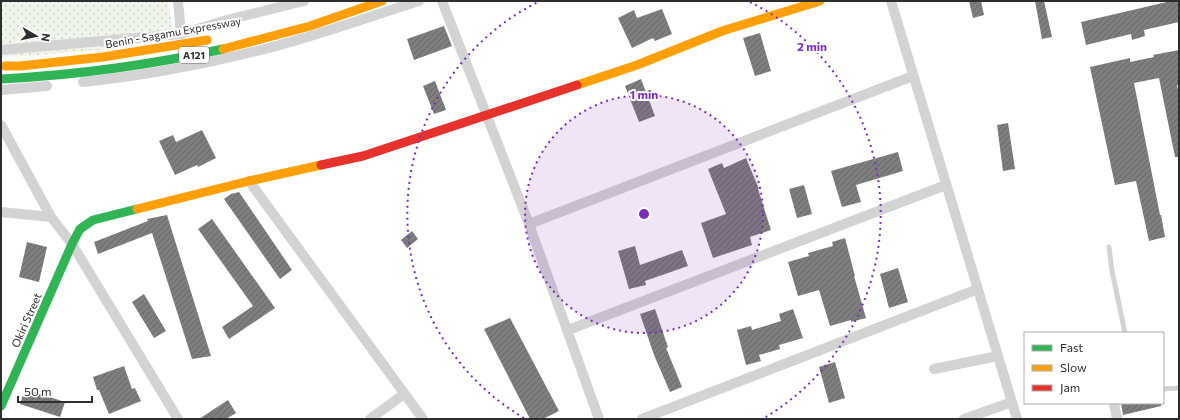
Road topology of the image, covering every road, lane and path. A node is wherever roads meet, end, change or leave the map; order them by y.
1 (178, 1) edge
2 (304, 1) edge
3 (382, 1) edge
4 (419, 1) edge
5 (442, 1) edge
6 (820, 1) edge
7 (892, 1) edge
8 (181, 34) junction
9 (215, 38) dead end
10 (1, 50) edge
11 (1, 66) edge
12 (913, 76) junction
13 (1, 79) edge
14 (1, 90) edge
15 (487, 116) junction
16 (1, 125) edge
17 (249, 181) junction
18 (946, 185) junction
19 (1, 212) edge
20 (51, 217) junction
21 (530, 224) junction
22 (72, 244) junction
23 (1109, 247) dead end
24 (978, 289) junction
25 (568, 330) junction
26 (1125, 332) edge
27 (998, 356) junction
28 (934, 369) dead end
29 (1164, 388) edge
30 (1179, 388) edge
31 (404, 394) junction
32 (1012, 402) junction
33 (1114, 404) edge
34 (1, 406) edge
35 (178, 419) edge
36 (370, 419) edge
37 (423, 419) edge
38 (599, 419) edge
39 (642, 419) edge
40 (964, 419) edge
41 (1017, 419) edge
42 (1118, 419) edge

1 - 8 street
2 - 8 street
3 - 13 main road, A121
4 - 14 street
5 - 15 street
6 - 15 main road, Okiri Street
7 - 12 street
8 - 10 street
9 - 11 main road, Benin - Sagamu Expressway / A121
12 - 18 street
12 - 21 street
15 - 17 main road, Okiri Street
15 - 21 street
16 - 20 street
17 - 22 main road, Okiri Street
17 - 31 street
18 - 24 street
18 - 25 street
19 - 20 street
20 - 22 street
21 - 25 street
22 - 34 main road, Okiri Street
22 - 35 street
23 - 26 lane
24 - 27 street
24 - 39 street
25 - 38 street
27 - 28 street
27 - 32 street
29 - 30 lane
31 - 36 street
31 - 37 street
32 - 40 street
32 - 41 street
33 - 42 street

